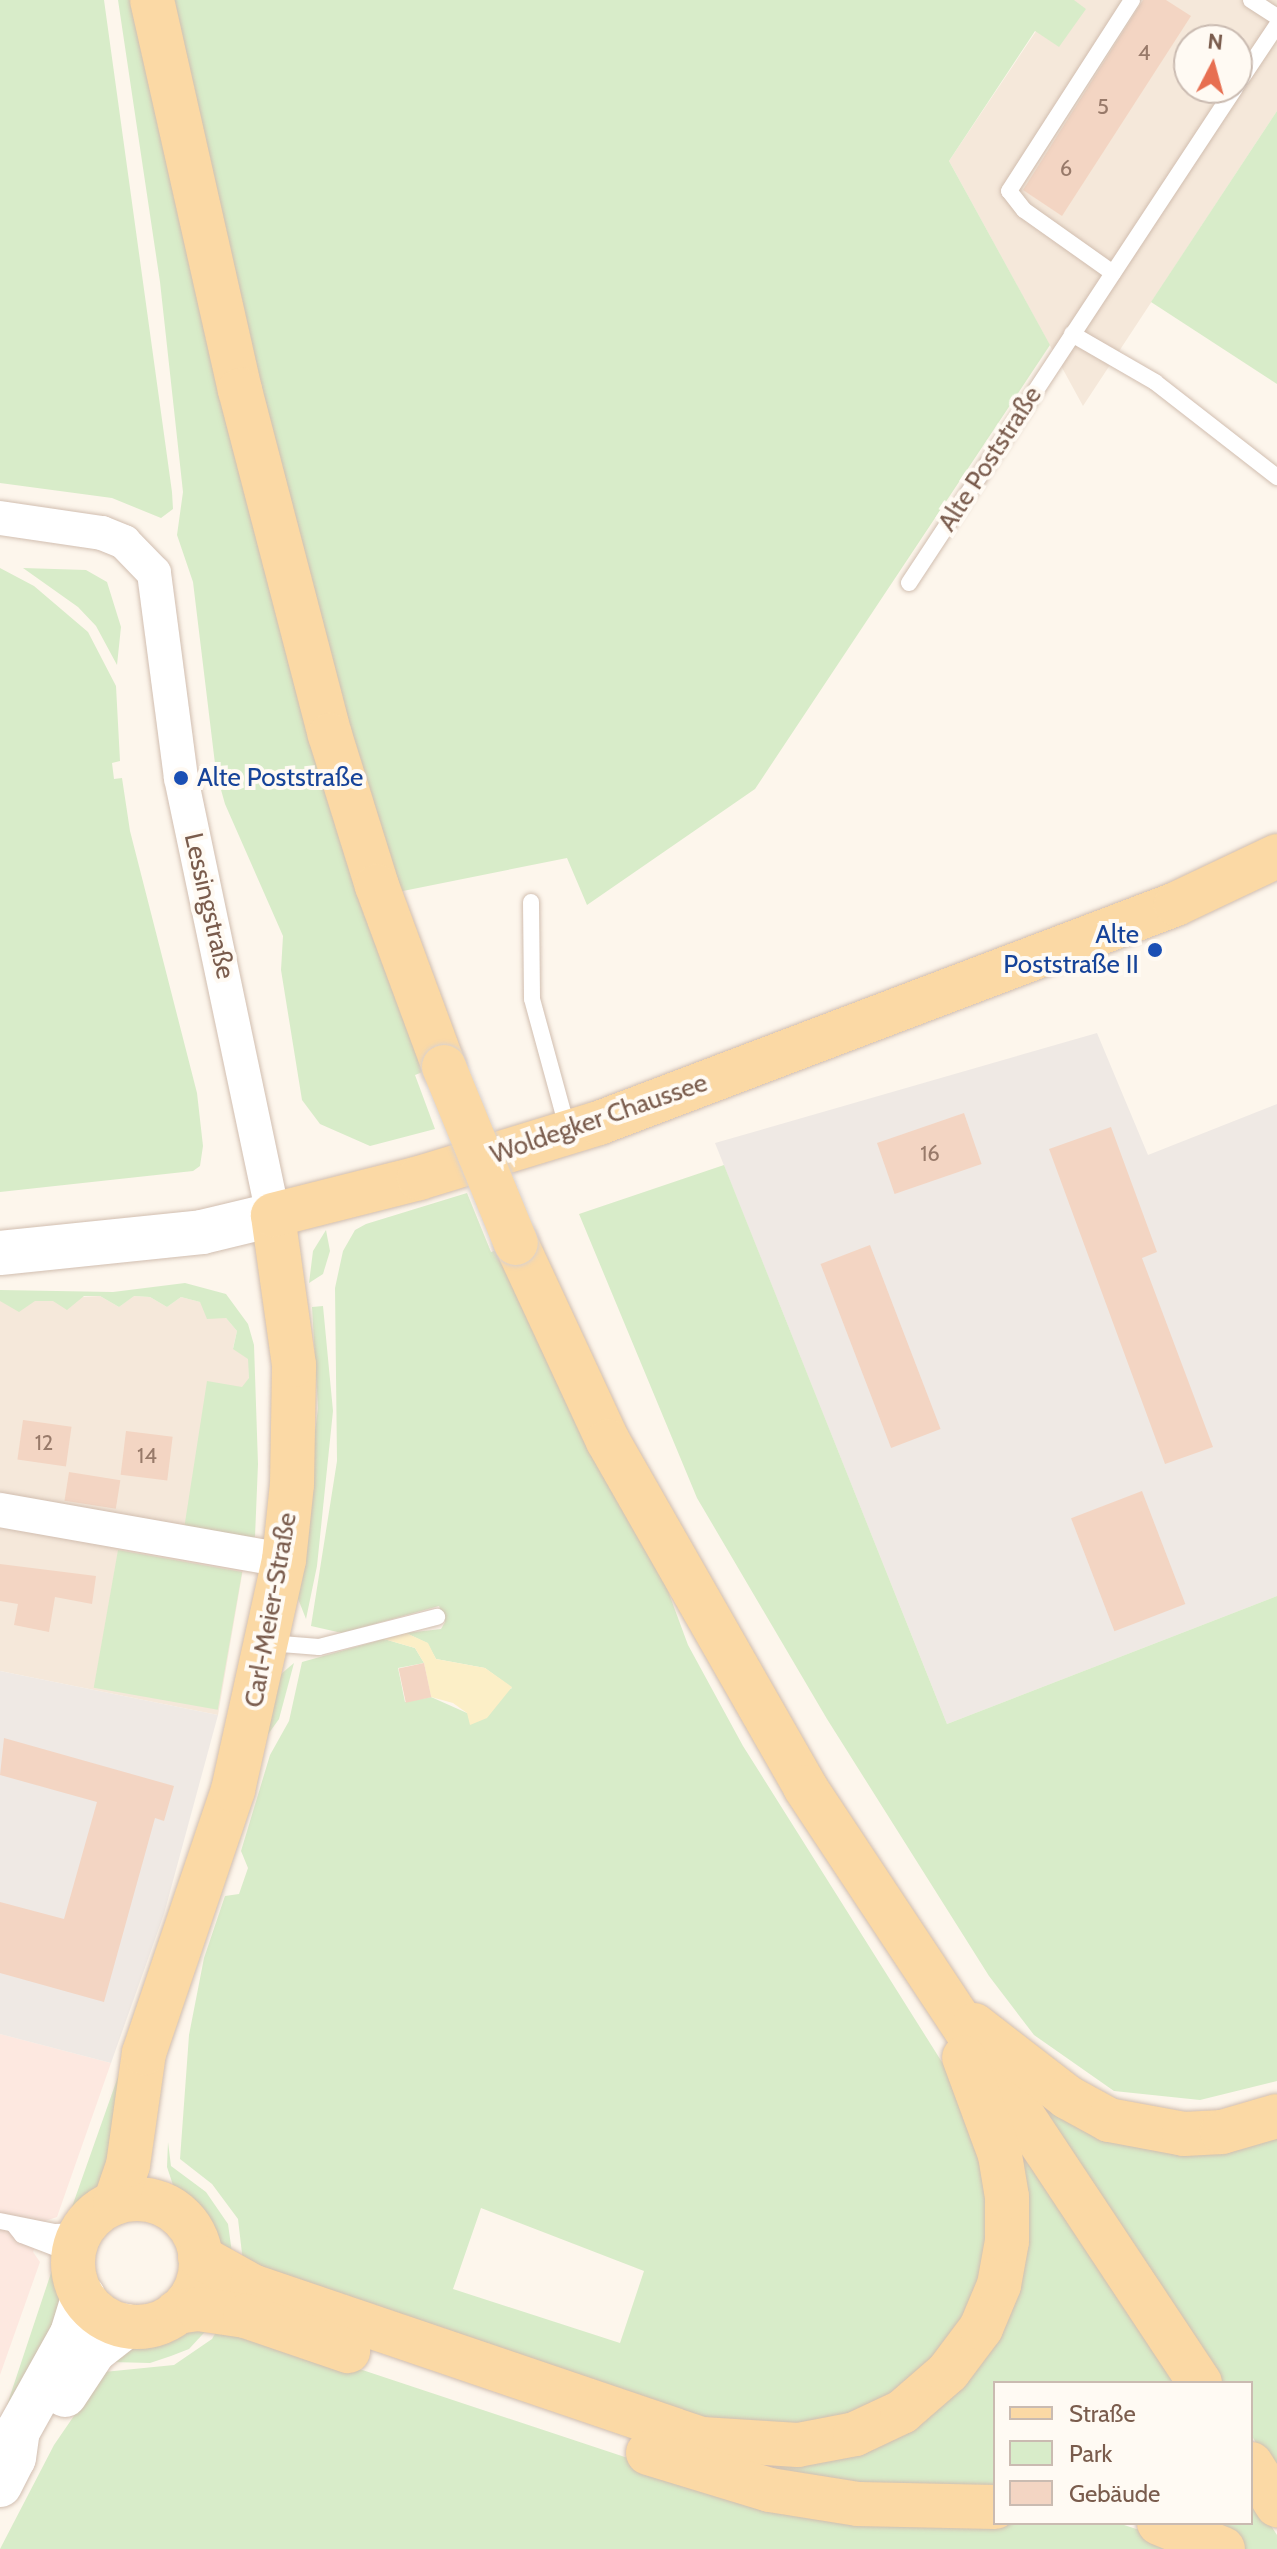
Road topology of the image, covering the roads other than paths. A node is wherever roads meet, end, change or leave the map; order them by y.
1 (152, 0) edge
2 (1132, 0) edge
3 (1251, 0) edge
4 (1277, 17) edge
5 (1277, 25) edge
6 (1253, 61) edge
7 (1225, 104) edge
8 (1113, 273) junction
9 (1072, 334) junction
10 (1277, 477) edge
11 (0, 518) edge
12 (909, 583) dead end
13 (1277, 856) edge
14 (1277, 877) edge
15 (531, 902) dead end
16 (1176, 904) junction
17 (568, 1133) junction
18 (273, 1215) junction
19 (0, 1253) edge
20 (0, 1510) edge
21 (284, 1560) junction
22 (437, 1617) dead end
23 (269, 1643) junction
24 (167, 1993) junction
25 (947, 2005) junction
26 (1277, 2116) edge
27 (115, 2203) junction
28 (165, 2205) junction
29 (7, 2223) edge
30 (200, 2257) junction
31 (79, 2264) junction
32 (177, 2312) junction
33 (126, 2326) junction
34 (1199, 2381) edge
35 (1253, 2467) edge
36 (7, 2472) edge
37 (1277, 2505) edge
38 (993, 2507) edge
39 (1164, 2525) edge
40 (1223, 2549) edge

1 - 25 main road, bridge
2 - 8 lane
3 - 4 lane
5 - 6 lane, Alte Poststraße
7 - 8 lane, Alte Poststraße
8 - 9 lane, Alte Poststraße
9 - 10 lane
9 - 12 lane, Alte Poststraße
11 - 18 street, Lessingstraße
13 - 16 main road, Woldegker Chaussee
14 - 16 main road, Woldegker Chaussee
15 - 17 lane
16 - 17 main road, Woldegker Chaussee
17 - 18 main road, Woldegker Chaussee
18 - 19 street, Woldegker Chaussee
18 - 21 main road, Carl-Meier-Straße
20 - 21 street
21 - 23 main road, Carl-Meier-Straße
22 - 23 lane
23 - 24 main road, Carl-Meier-Straße
24 - 27 main road, Carl-Meier-Straße
24 - 28 main road, Carl-Meier-Straße
25 - 26 main road
25 - 30 main road
25 - 34 main road
27 - 28 main road
27 - 31 main road
28 - 30 main road
29 - 31 lane
29 - 31 lane
30 - 32 main road
31 - 33 main road
31 - 36 street
32 - 33 main road
32 - 38 main road
33 - 36 street
35 - 37 main road
39 - 40 main road

